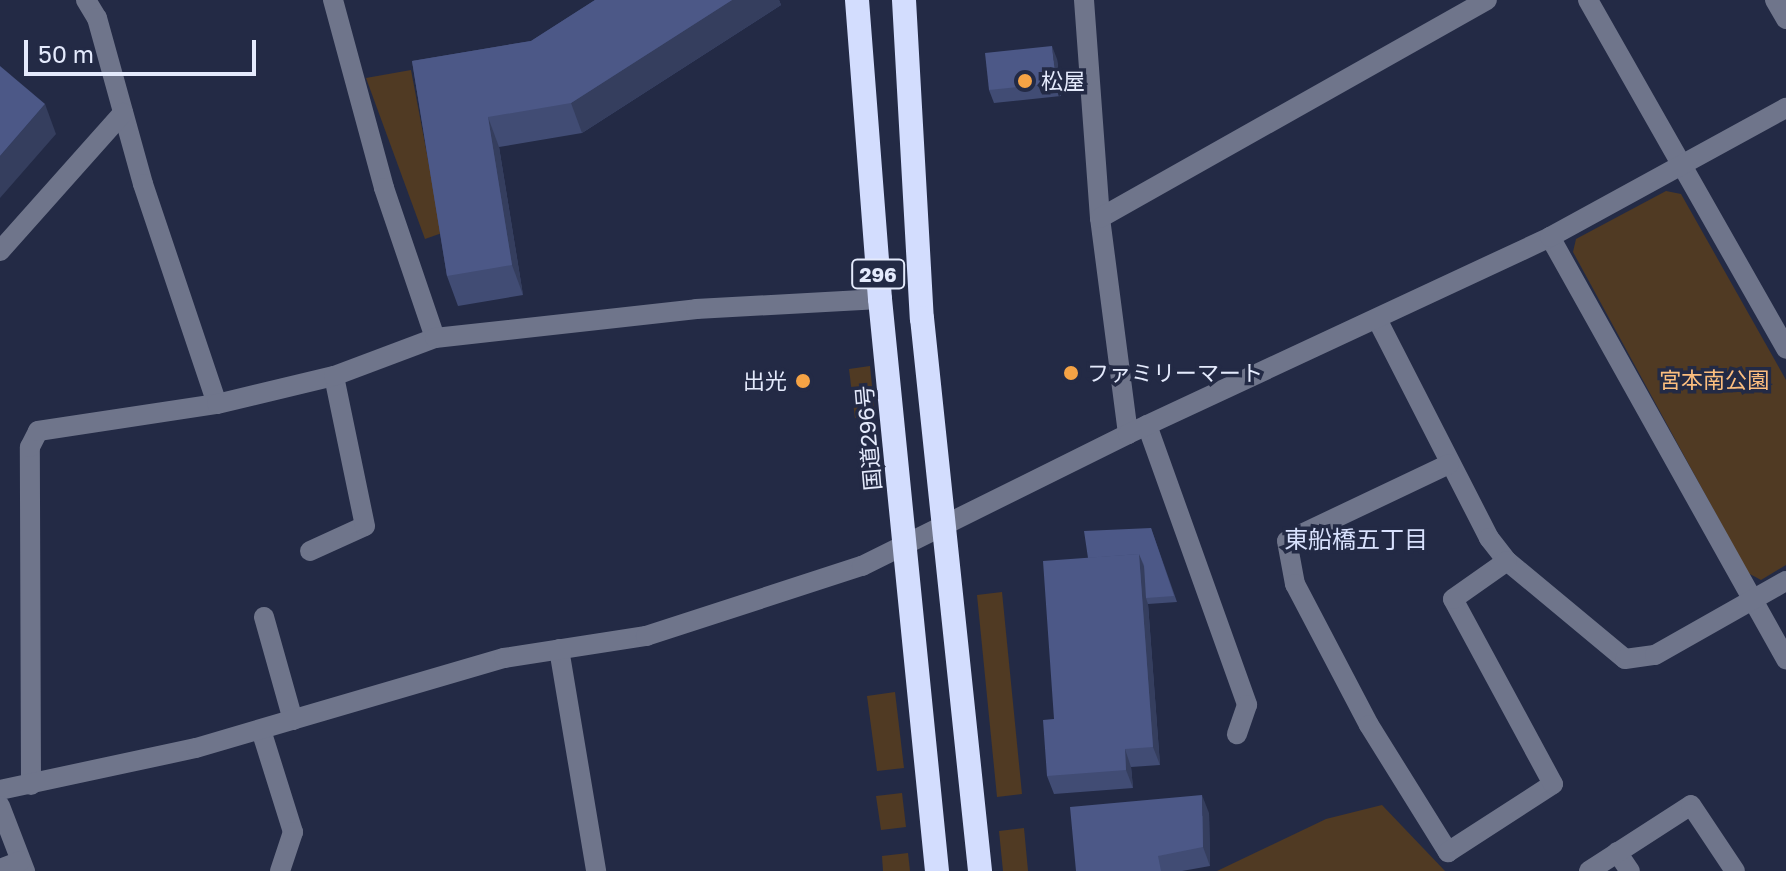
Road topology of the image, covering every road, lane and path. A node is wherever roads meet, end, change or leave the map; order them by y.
1 (86, 0) edge
2 (333, 0) edge
3 (857, 0) edge
4 (904, 0) edge
5 (1084, 0) edge
6 (1487, 0) edge
7 (1588, 0) edge
8 (1775, 0) edge
9 (1786, 19) edge
10 (1786, 108) edge
11 (123, 113) junction
12 (1683, 167) junction
13 (1100, 218) junction
14 (1550, 237) junction
15 (0, 251) edge
16 (880, 299) junction
17 (1378, 321) junction
18 (435, 338) junction
19 (1786, 349) edge
20 (334, 376) junction
21 (217, 404) junction
22 (1147, 425) junction
23 (1128, 434) junction
24 (1449, 464) junction
25 (944, 528) junction
26 (904, 547) junction
27 (310, 551) dead end
28 (1507, 561) junction
29 (1786, 581) edge
30 (1753, 599) junction
31 (264, 617) dead end
32 (559, 649) junction
33 (1786, 659) edge
34 (293, 720) junction
35 (261, 730) junction
36 (1237, 734) dead end
37 (31, 785) junction
38 (0, 790) edge
39 (0, 806) edge
40 (1617, 852) junction
41 (23, 866) edge
42 (0, 869) edge
43 (280, 871) edge
44 (596, 871) edge
45 (937, 871) edge
46 (980, 871) edge
47 (1589, 871) edge
48 (1630, 871) edge
49 (1735, 871) edge

1 - 11 street
2 - 18 street
3 - 16 highway, 国道296号 / 296
4 - 25 highway, 296
5 - 13 street
6 - 13 street
7 - 12 street
8 - 9 street
10 - 12 street
11 - 15 street
11 - 21 street
12 - 14 street
12 - 19 street
13 - 23 street
14 - 17 street
14 - 30 street
16 - 18 street
16 - 26 highway, 国道296号 / 296
17 - 22 street
17 - 24 street
18 - 20 street
20 - 21 street
20 - 27 street
21 - 37 street
22 - 23 street
22 - 36 street
23 - 25 street
24 - 28 street
24 - 28 street
25 - 26 street
25 - 46 highway, 296
26 - 32 street
26 - 45 highway, 国道296号 / 296
28 - 30 street
29 - 30 street
30 - 33 street
31 - 34 street
32 - 34 street
32 - 44 street
34 - 35 street
35 - 37 street
35 - 43 street
37 - 38 street
39 - 41 street
40 - 47 street
40 - 48 street
40 - 49 street
41 - 42 street

